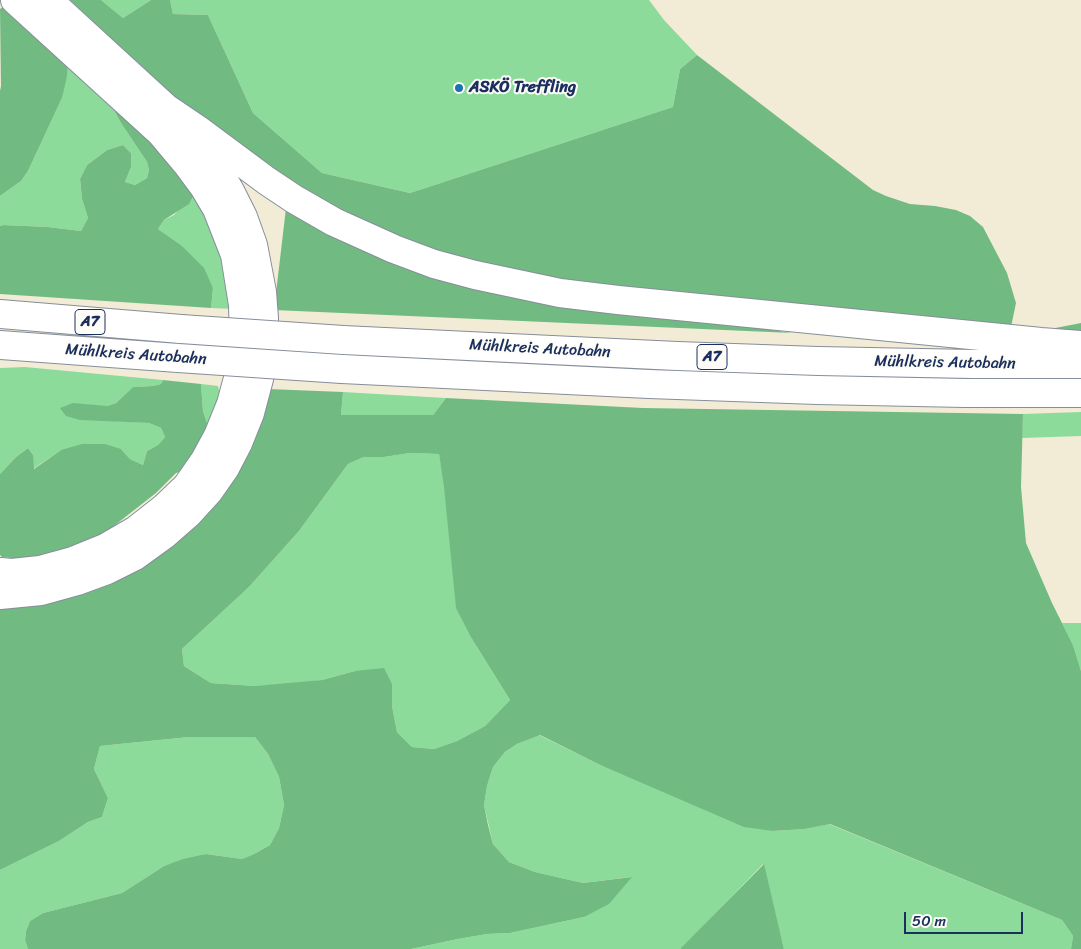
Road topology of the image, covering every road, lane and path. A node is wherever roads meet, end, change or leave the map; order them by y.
1 (15, 0) edge
2 (48, 0) edge
3 (166, 108) junction
4 (0, 314) edge
5 (0, 345) edge
6 (1081, 345) edge
7 (70, 350) junction
8 (0, 362) edge
9 (1081, 364) edge
10 (1081, 392) edge
11 (0, 572) edge
12 (0, 595) edge

1 - 11 highway
2 - 3 highway
3 - 6 highway
3 - 12 highway
4 - 9 highway, Mühlkreis Autobahn / A7, bridge
5 - 7 highway, Mühlkreis Autobahn / A7
7 - 8 highway
7 - 10 highway, Mühlkreis Autobahn / A7, bridge

